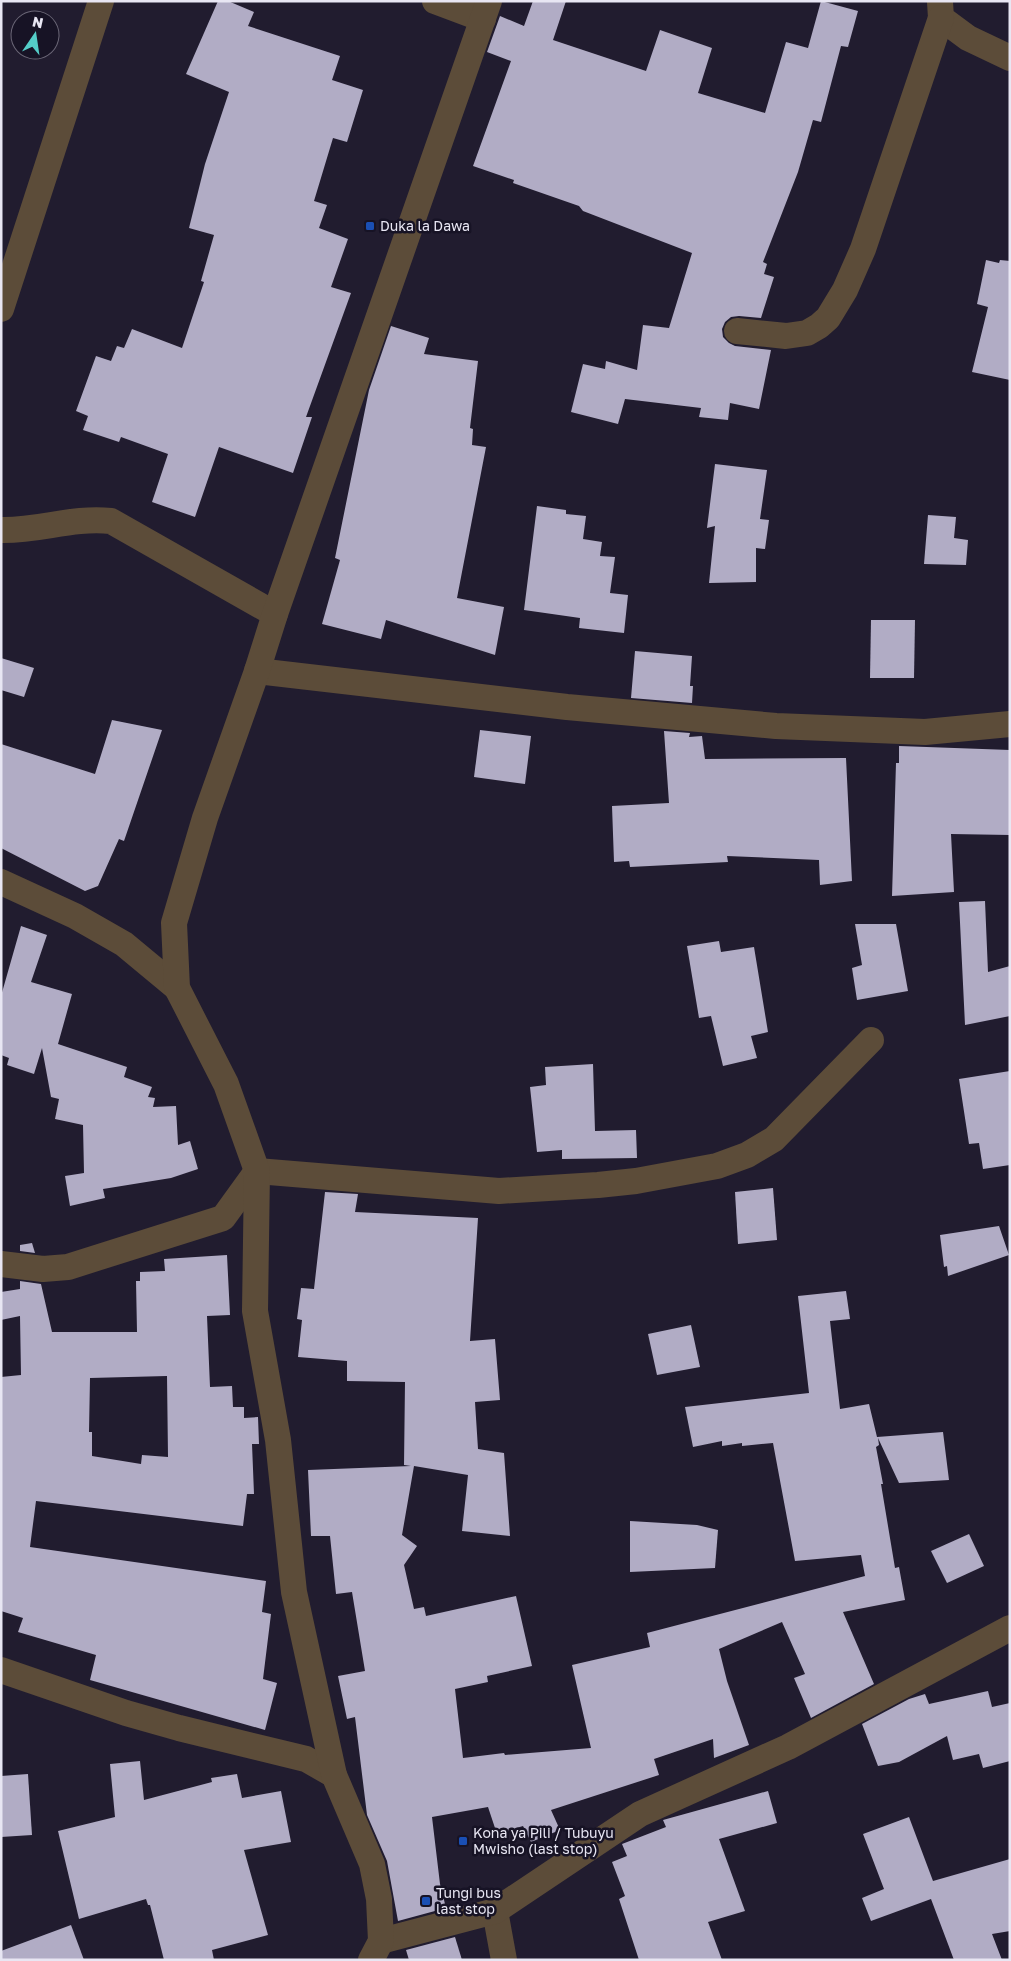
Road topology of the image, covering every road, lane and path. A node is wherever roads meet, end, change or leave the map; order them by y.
1 (101, 1) edge
2 (435, 1) edge
3 (941, 9) edge
4 (486, 10) edge
5 (1010, 58) edge
6 (1, 309) edge
7 (737, 331) dead end
8 (1, 530) edge
9 (275, 614) junction
10 (257, 672) junction
11 (1010, 724) edge
12 (1, 882) edge
13 (177, 988) junction
14 (871, 1040) dead end
15 (257, 1171) junction
16 (1, 1264) edge
17 (1010, 1628) edge
18 (1, 1670) edge
19 (334, 1775) junction
20 (495, 1911) junction
21 (376, 1951) edge
22 (504, 1960) edge

1 - 6 street
2 - 4 street
3 - 5 street
3 - 7 street
4 - 9 street
8 - 9 street
9 - 10 street
10 - 11 street
10 - 13 street
12 - 13 street
13 - 15 street
14 - 15 street
15 - 16 street
15 - 19 street
17 - 20 street
18 - 19 street
19 - 21 street
20 - 21 street
20 - 22 street

